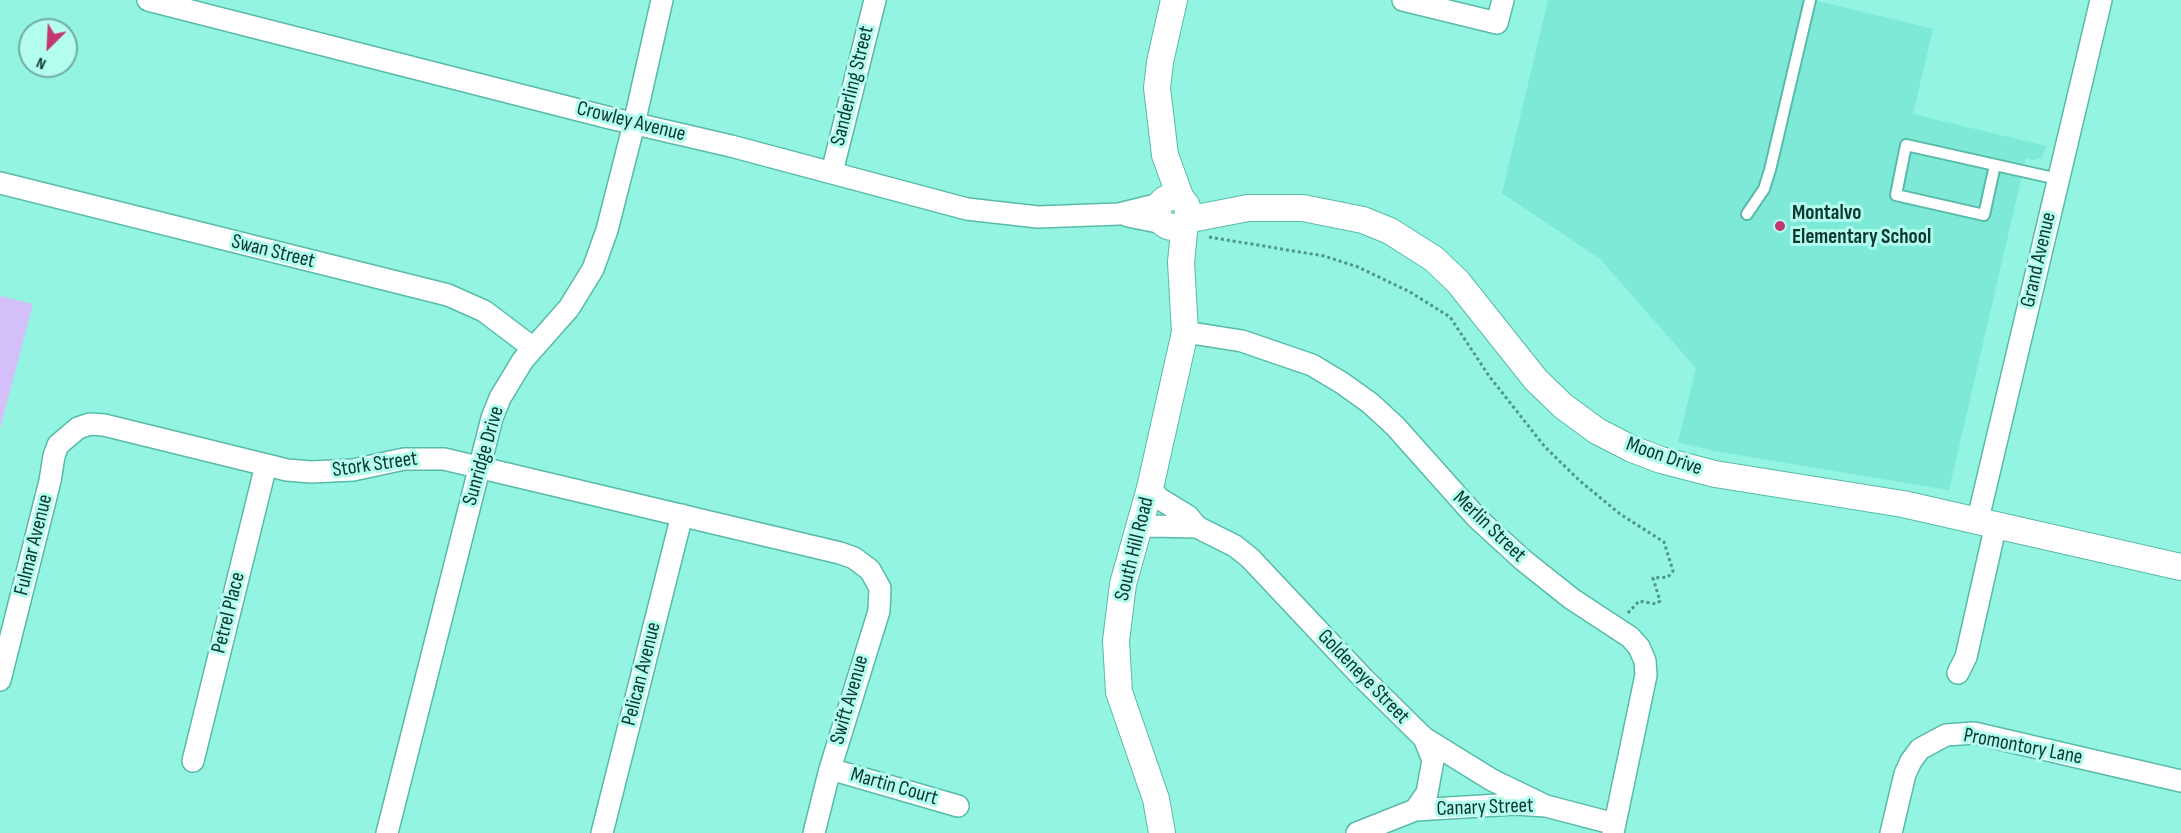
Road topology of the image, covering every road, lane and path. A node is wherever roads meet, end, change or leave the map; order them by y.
1 (148, 0) edge
2 (662, 0) edge
3 (875, 0) edge
4 (1403, 0) edge
5 (1503, 0) edge
6 (1810, 0) edge
7 (2101, 0) edge
8 (1169, 1) edge
9 (188, 5) edge
10 (634, 124) junction
11 (1995, 165) junction
12 (832, 172) junction
13 (2058, 179) junction
14 (0, 183) edge
15 (1177, 214) junction
16 (1747, 214) dead end
17 (1185, 332) junction
18 (533, 348) junction
19 (58, 445) joint
20 (266, 465) junction
21 (480, 466) junction
22 (1150, 488) junction
23 (682, 515) junction
24 (1987, 522) junction
25 (1197, 527) junction
26 (1140, 528) junction
27 (2181, 567) edge
28 (870, 570) joint
29 (1618, 630) junction
30 (1958, 673) dead end
31 (0, 680) edge
32 (1424, 738) junction
33 (193, 760) dead end
34 (830, 769) junction
35 (2181, 781) edge
36 (958, 806) dead end
37 (1546, 806) junction
38 (1415, 810) junction
39 (1614, 828) edge
40 (387, 833) edge
41 (602, 833) edge
42 (814, 833) edge
43 (1162, 833) edge
44 (1357, 833) edge
45 (1891, 833) edge

1 - 9 street, Crowley Avenue
2 - 10 street, Sunridge Drive
3 - 12 street, Sanderling Street
4 - 5 street
6 - 16 lane
7 - 13 street, Grand Avenue
8 - 15 street, South Hill Road
9 - 10 street, Crowley Avenue
10 - 12 street, Crowley Avenue
10 - 18 street, Sunridge Drive
11 - 11 lane
11 - 13 lane
12 - 15 street, Crowley Avenue
13 - 24 street, Grand Avenue
14 - 18 street, Swan Street
15 - 17 street, South Hill Road
15 - 24 street, Moon Drive
15 - 29 path
17 - 22 street, South Hill Road
17 - 29 street, Merlin Street
18 - 21 street, Sunridge Drive
19 - 20 street, Stork Street
19 - 31 street, Fulmar Avenue
20 - 21 street, Stork Street
20 - 33 street, Petrel Place
21 - 23 street, Stork Street
21 - 40 street, Sunridge Drive
22 - 25 street, Goldeneye Street
22 - 26 street, South Hill Road
23 - 28 street, Stork Street
23 - 41 street, Pelican Avenue
24 - 27 street, Moon Drive
24 - 30 street, Grand Avenue
25 - 26 street, Goldeneye Street
25 - 32 street, Goldeneye Street
26 - 43 street, South Hill Road
28 - 34 street, Swift Avenue
29 - 39 street, Merlin Street
32 - 37 street, Goldeneye Street
32 - 38 street
34 - 36 street, Martin Court
34 - 42 street, Swift Avenue
35 - 45 street, Promontory Lane
37 - 38 street, Canary Street
37 - 39 street, Canary Street
38 - 44 street, Canary Street

